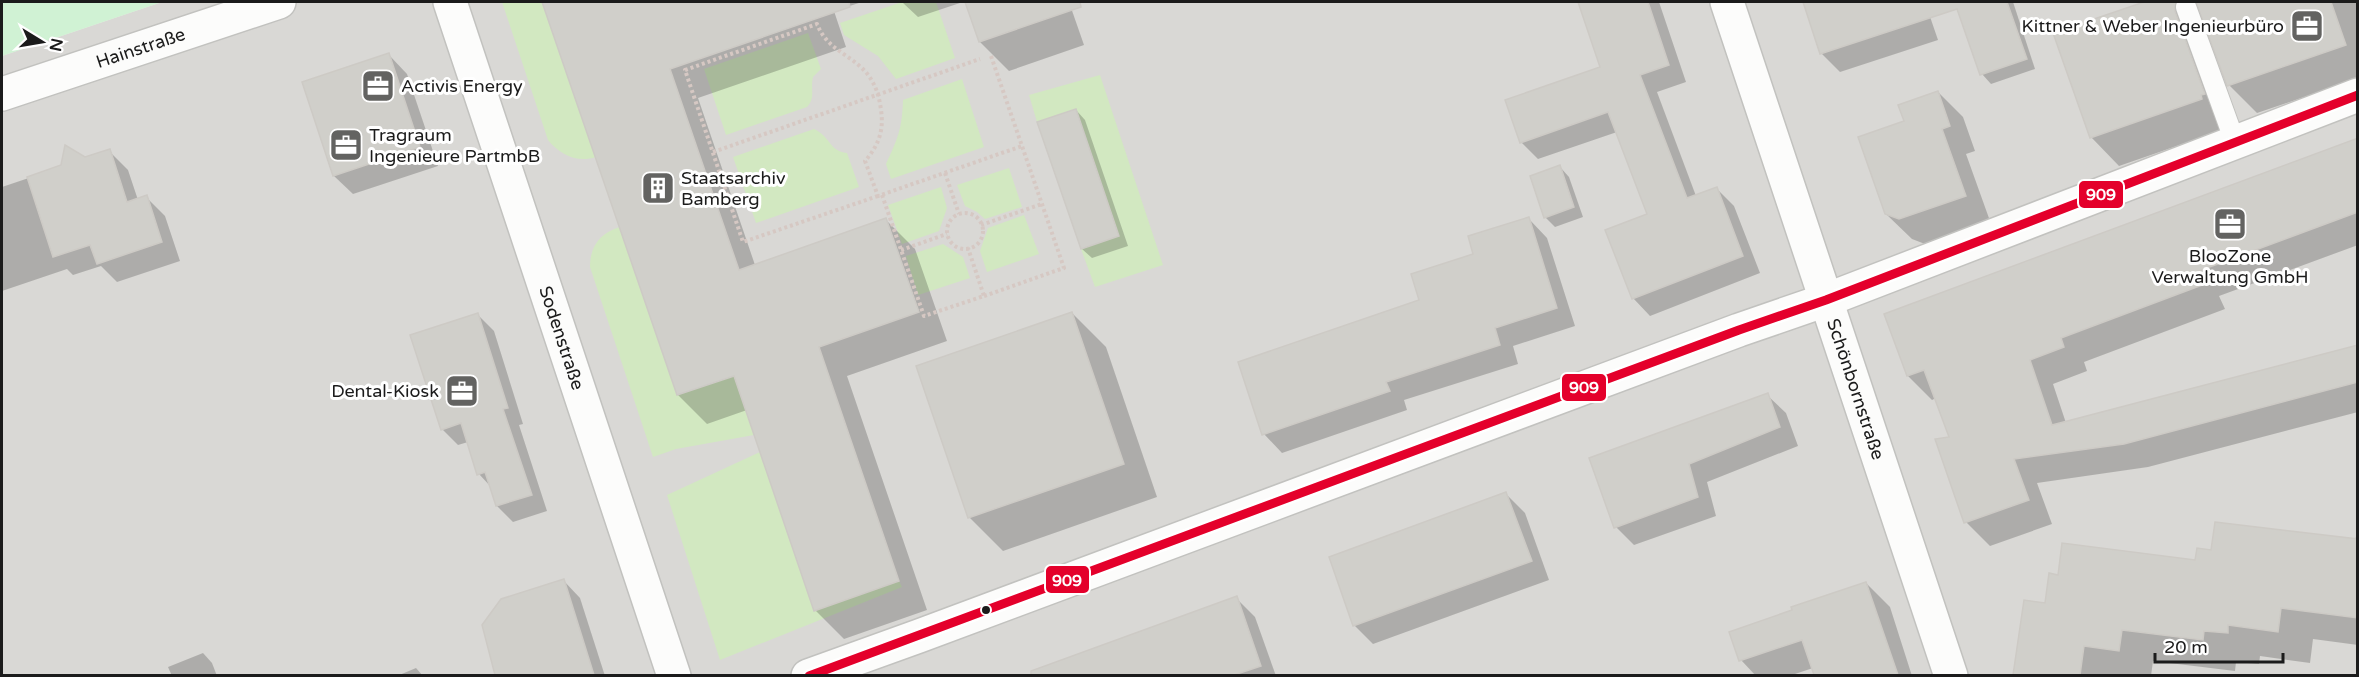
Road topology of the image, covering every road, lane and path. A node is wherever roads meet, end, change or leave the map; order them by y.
1 (279, 2) edge
2 (450, 2) edge
3 (1727, 2) edge
4 (2186, 7) dead end
5 (991, 56) dead end
6 (980, 59) dead end
7 (2, 94) edge
8 (879, 94) junction
9 (2358, 95) edge
10 (2235, 142) junction
11 (1022, 146) junction
12 (713, 152) junction
13 (945, 173) junction
14 (880, 195) junction
15 (1042, 204) junction
16 (959, 214) junction
17 (981, 225) junction
18 (947, 234) junction
19 (968, 248) junction
20 (901, 250) junction
21 (984, 296) junction
22 (1826, 300) junction
23 (674, 675) edge
24 (808, 675) edge
25 (1951, 675) edge

1 - 7 street, Hainstraße
2 - 23 street, Sodenstraße
3 - 22 street, Schönbornstraße
4 - 10 lane
5 - 11 path
6 - 8 path
8 - 12 path
8 - 12 path
8 - 14 path
9 - 10 street
10 - 22 street
11 - 13 path
11 - 15 path
12 - 14 path
13 - 14 path
13 - 16 path
14 - 20 path
15 - 17 path
15 - 21 path
16 - 17 path
16 - 18 path
17 - 19 path
18 - 19 path
18 - 20 path
19 - 21 path
20 - 21 path
22 - 24 street
22 - 25 street, Schönbornstraße

